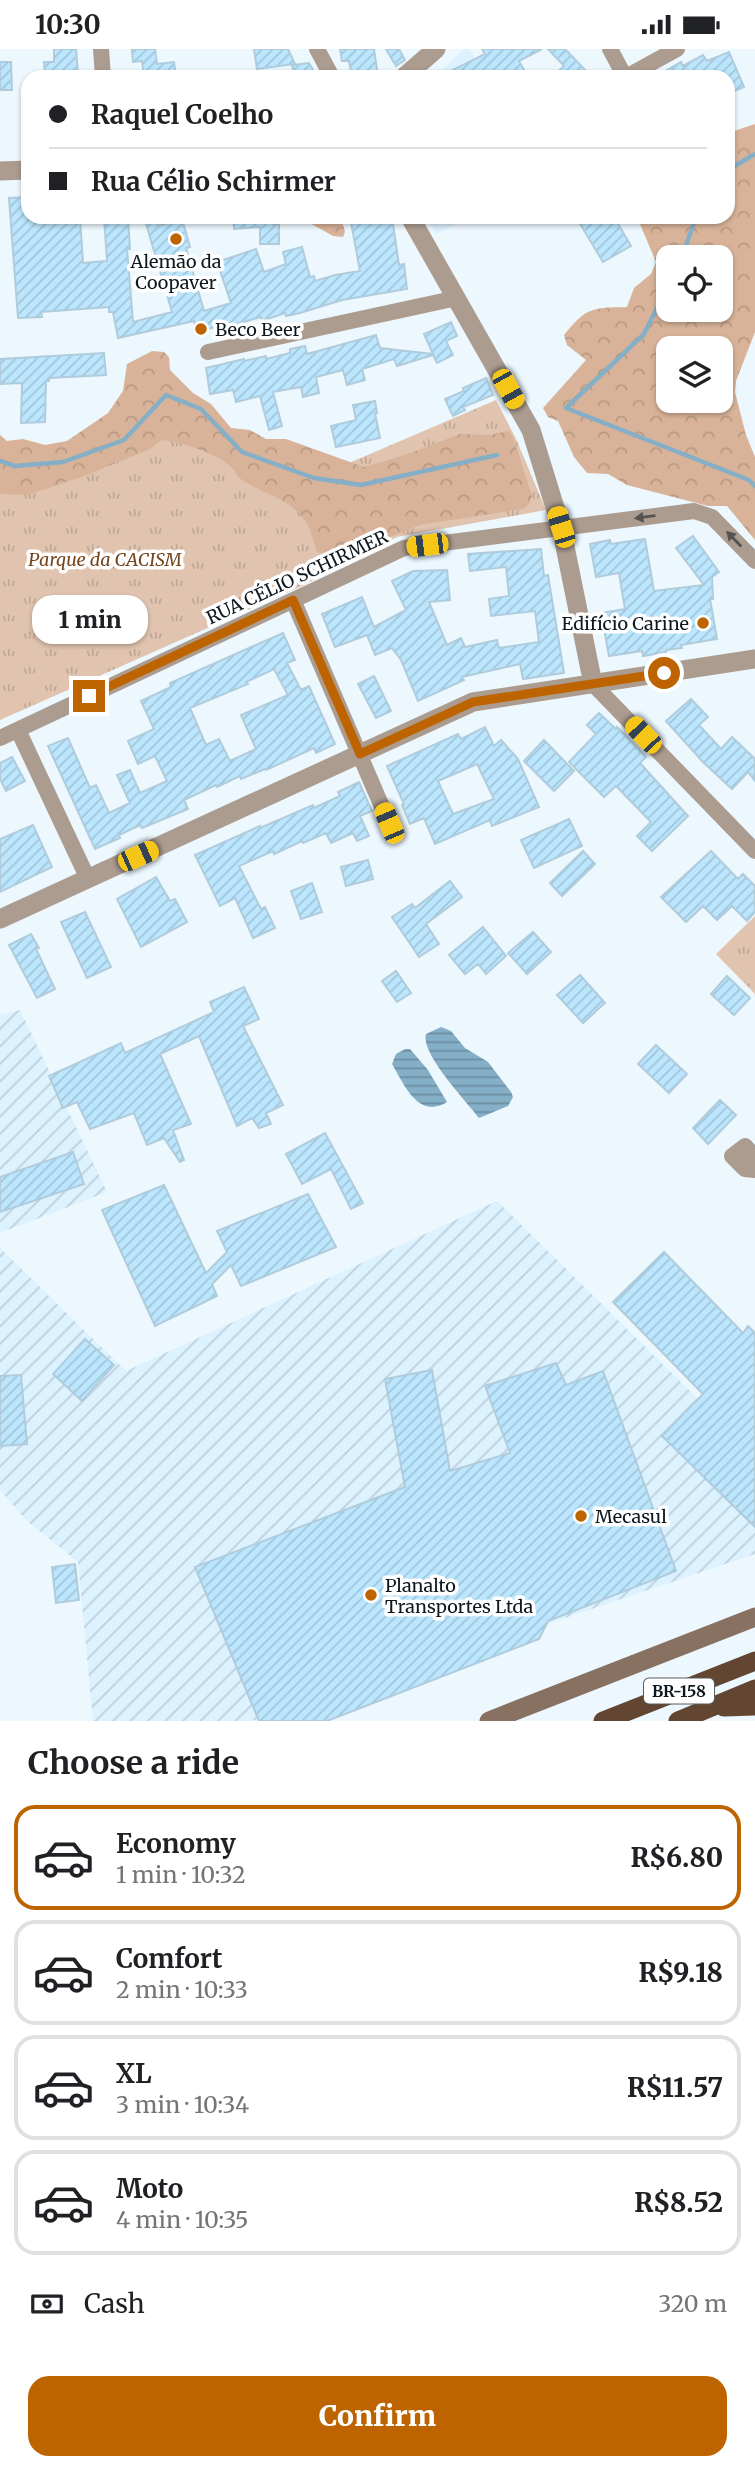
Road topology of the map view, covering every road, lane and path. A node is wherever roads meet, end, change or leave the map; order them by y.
1 (101, 49) edge
2 (317, 49) edge
3 (436, 49) edge
4 (610, 49) edge
5 (677, 49) edge
6 (102, 70) edge
7 (328, 70) edge
8 (412, 70) edge
9 (622, 70) edge
10 (639, 70) edge
11 (21, 170) edge
12 (0, 171) edge
13 (414, 224) edge
14 (457, 298) junction
15 (208, 352) dead end
16 (561, 527) junction
17 (755, 561) edge
18 (293, 600) junction
19 (755, 659) edge
20 (593, 684) junction
21 (18, 730) junction
22 (0, 738) edge
23 (360, 754) junction
24 (389, 823) dead end
25 (755, 851) edge
26 (88, 879) junction
27 (0, 919) edge
28 (755, 1157) edge
29 (755, 1170) edge
30 (755, 1617) edge
31 (755, 1661) edge
32 (755, 1689) edge
33 (755, 1706) edge
34 (709, 1708) junction
35 (489, 1721) edge
36 (603, 1721) edge
37 (677, 1721) edge

1 - 6 street
2 - 7 street
3 - 8 street
4 - 9 street
5 - 10 street
11 - 12 street
13 - 14 street
14 - 15 street
14 - 16 street
17 -> 16 street, RUA CÉLIO SCHIRMER
16 - 18 street, RUA CÉLIO SCHIRMER
16 - 20 street
18 - 21 street, RUA CÉLIO SCHIRMER
18 - 23 street
19 - 20 street
20 - 23 street
20 - 25 street
21 - 22 street, RUA CÉLIO SCHIRMER
21 - 26 street
23 - 24 street
23 - 26 street
26 - 27 street
28 - 29 street
30 - 35 main road, BR-158
31 - 36 highway, BR-158
32 - 34 highway, BR-158
33 - 34 highway, BR-158
34 - 37 highway, BR-158

